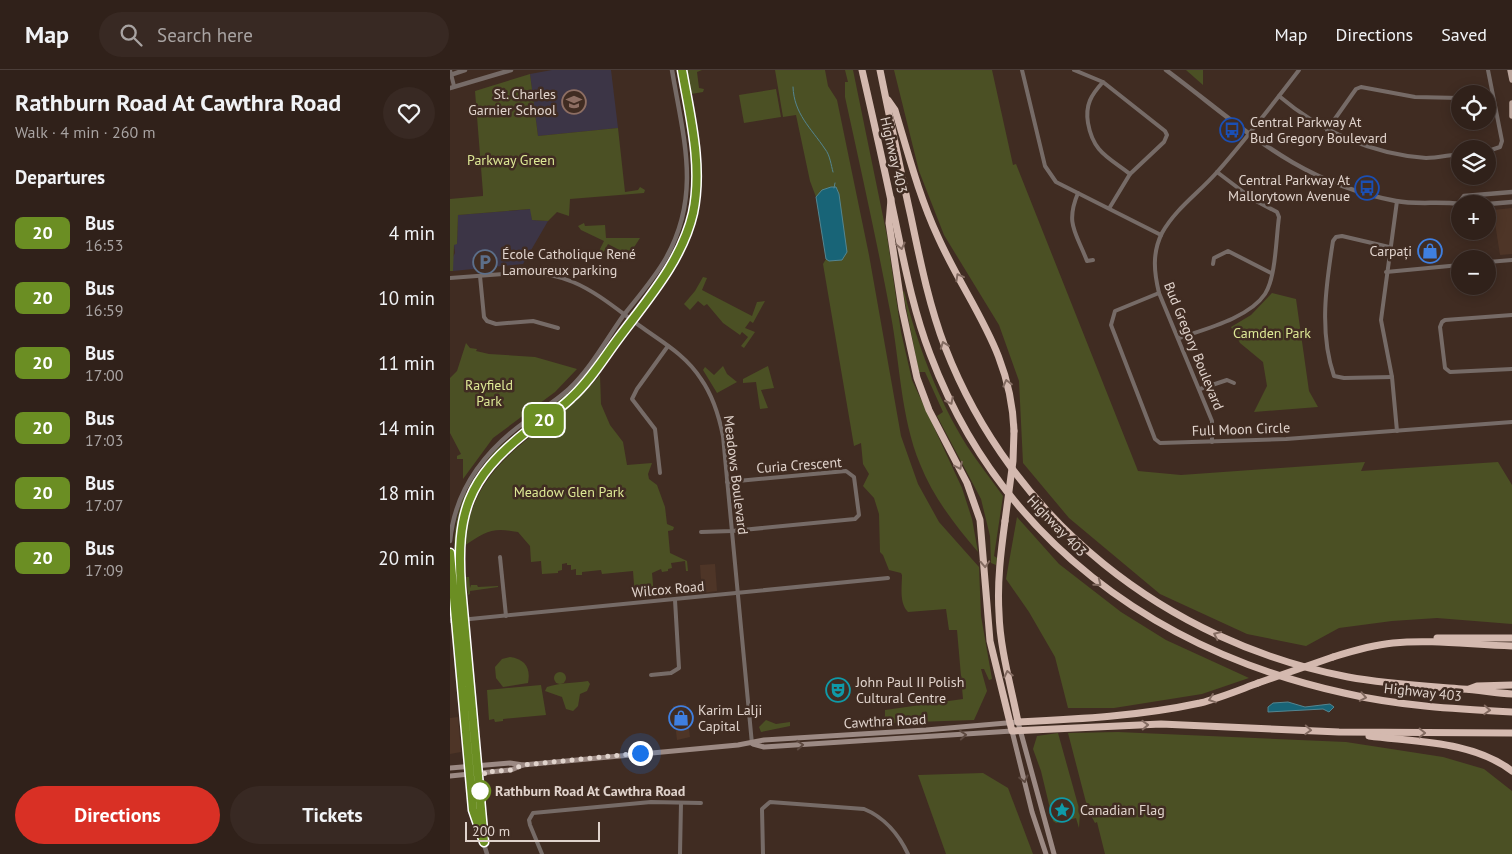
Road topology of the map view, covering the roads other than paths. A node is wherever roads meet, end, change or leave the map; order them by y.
1 (465, 70) edge
2 (511, 70) edge
3 (672, 70) edge
4 (682, 70) edge
5 (862, 70) edge
6 (880, 70) edge
7 (1022, 70) edge
8 (1074, 70) edge
9 (1166, 70) edge
10 (1299, 70) edge
11 (1488, 70) edge
12 (1510, 70) edge
13 (450, 73) edge
14 (1512, 80) edge
15 (1103, 82) junction
16 (1491, 85) edge
17 (452, 87) edge
18 (885, 95) junction
19 (1279, 96) junction
20 (1451, 98) edge
21 (1512, 103) edge
22 (1496, 110) edge
23 (1512, 116) edge
24 (1327, 130) junction
25 (1248, 133) junction
26 (1496, 148) edge
27 (1451, 155) edge
28 (1218, 172) junction
29 (1130, 174) junction
30 (1512, 192) edge
31 (1078, 193) junction
32 (1476, 195) edge
33 (891, 199) junction
34 (1397, 201) junction
35 (1512, 202) edge
36 (1451, 203) edge
37 (1496, 203) edge
38 (1110, 207) junction
39 (1161, 235) junction
40 (1389, 247) junction
41 (1093, 260) dead end
42 (1512, 260) edge
43 (1496, 261) edge
44 (1212, 264) dead end
45 (1451, 266) edge
46 (1386, 272) junction
47 (1272, 273) junction
48 (480, 276) junction
49 (450, 278) edge
50 (1159, 293) junction
51 (624, 315) junction
52 (1512, 315) edge
53 (632, 320) junction
54 (558, 328) dead end
55 (1179, 338) junction
56 (668, 346) junction
57 (1512, 368) edge
58 (1392, 377) junction
59 (1234, 383) dead end
60 (1200, 389) junction
61 (1512, 422) edge
62 (1397, 431) junction
63 (1212, 442) junction
64 (660, 473) dead end
65 (727, 482) junction
66 (732, 531) junction
67 (701, 532) dead end
68 (450, 541) edge
69 (450, 554) edge
70 (500, 557) dead end
71 (888, 578) dead end
72 (738, 593) junction
73 (675, 600) junction
74 (506, 616) junction
75 (464, 620) junction
76 (453, 621) edge
77 (1512, 638) edge
78 (1410, 642) junction
79 (1512, 646) edge
80 (651, 675) dead end
81 (1512, 685) edge
82 (1469, 689) junction
83 (1512, 694) edge
84 (1512, 712) edge
85 (1009, 722) junction
86 (1018, 722) junction
87 (1021, 731) junction
88 (1012, 732) junction
89 (1339, 732) junction
90 (1512, 733) edge
91 (752, 744) junction
92 (523, 765) junction
93 (469, 766) junction
94 (476, 766) junction
95 (450, 768) edge
96 (1512, 771) edge
97 (477, 773) junction
98 (469, 774) junction
99 (450, 776) edge
100 (682, 803) junction
101 (701, 803) dead end
102 (484, 842) junction
103 (487, 854) edge
104 (542, 854) edge
105 (680, 854) edge
106 (763, 854) edge
107 (908, 854) edge
108 (1046, 854) edge
109 (1054, 854) edge

1 - 13 street
2 - 17 street
3 - 51 street
4 - 53 street
5 - 33 highway, Highway 403
6 - 18 highway, Highway 403
7 - 31 street
8 - 15 street
9 - 25 street
10 - 19 street, Bud Gregory Boulevard
11 - 16 street
12 - 14 main road
13 - 17 street
15 - 29 street
15 - 29 street
82 -> 18 highway, Highway 403
86 -> 18 highway, bridge
19 - 24 street
19 - 25 street, Bud Gregory Boulevard
20 - 24 street
21 - 23 main road
22 - 26 street
24 - 27 street
25 - 28 street, Bud Gregory Boulevard
25 - 34 street
28 - 39 street, Bud Gregory Boulevard
28 - 47 street
29 - 38 street
30 - 32 street
31 - 38 street
31 - 41 street
33 -> 84 highway, Highway 403
33 -> 85 highway
34 - 36 street
34 - 40 street
35 - 37 street
38 - 39 street
39 - 50 street, Bud Gregory Boulevard
40 - 46 street
40 - 58 street
42 - 43 street
44 - 47 street
45 - 46 street
46 - 58 street
47 - 55 street
48 - 49 street, Meadows Boulevard
48 - 51 street, Meadows Boulevard
48 - 54 street
50 - 55 street, Bud Gregory Boulevard
50 - 63 street, Full Moon Circle
51 - 53 street, Meadows Boulevard
51 - 68 street
52 - 57 street
53 - 56 street, Meadows Boulevard
53 - 75 street
55 - 60 street, Bud Gregory Boulevard
56 - 64 street
56 - 65 street, Meadows Boulevard
58 - 62 street
59 - 60 street
60 - 63 street, Bud Gregory Boulevard
61 - 62 street, Full Moon Circle
62 - 63 street, Full Moon Circle
65 - 66 street, Meadows Boulevard
65 - 66 street, Curia Crescent
66 - 67 street
66 - 72 street, Meadows Boulevard
69 - 76 street
70 - 74 street
71 - 72 street, Wilcox Road
72 - 73 street, Wilcox Road
72 - 91 street, Meadows Boulevard
73 - 74 street, Wilcox Road
73 - 80 street
74 - 75 street, Wilcox Road
75 - 76 street, Wilcox Road
75 - 94 street
76 - 93 street
77 - 78 highway
78 - 79 highway
78 -> 86 highway, bridge
81 - 82 highway
82 - 83 highway
85 - 86 main road, Cawthra Road
85 - 88 highway
85 - 91 main road, Cawthra Road
86 - 87 main road
87 - 88 highway
87 -> 89 highway
87 - 109 main road
91 -> 88 main road, Cawthra Road
88 -> 108 main road
89 -> 90 highway
89 - 96 highway
91 - 92 main road, Cawthra Road
92 - 94 main road, Cawthra Road
92 - 97 main road, Cawthra Road
93 - 94 main road, Cawthra Road
93 - 95 main road, Cawthra Road
93 - 98 street
94 - 97 street
97 - 98 main road, Cawthra Road
97 - 102 street
98 - 99 main road, Cawthra Road
98 - 102 street
100 - 101 street
100 - 104 street
100 - 105 street
102 - 103 street
106 - 107 street

